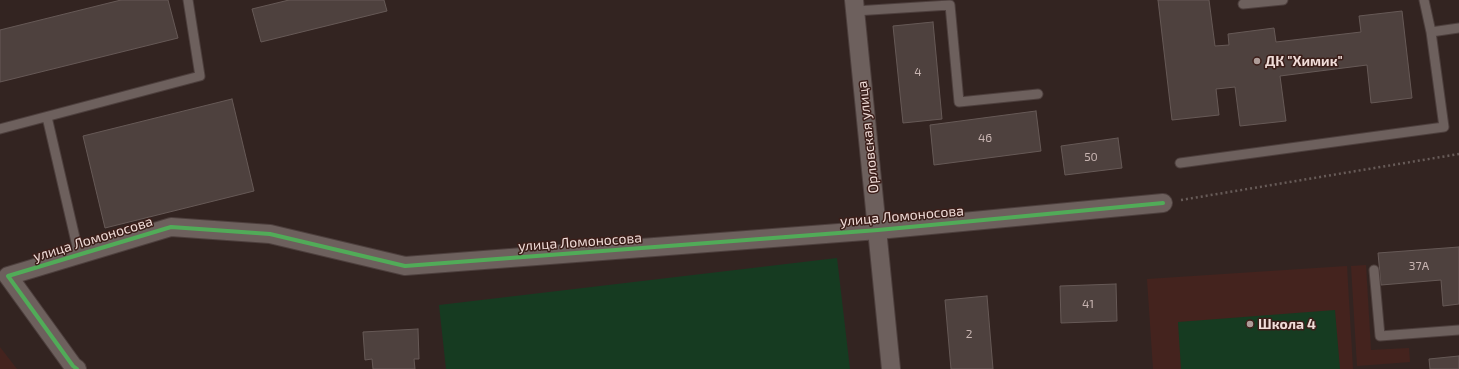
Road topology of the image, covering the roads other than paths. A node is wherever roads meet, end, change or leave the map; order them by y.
1 (188, 0) edge
2 (1283, 0) edge
3 (1424, 0) edge
4 (1243, 4) dead end
5 (854, 6) edge
6 (1459, 28) edge
7 (1431, 32) junction
8 (1038, 94) dead end
9 (47, 117) junction
10 (0, 130) edge
11 (1180, 163) dead end
12 (1162, 203) road end
13 (878, 230) junction
14 (79, 255) junction
15 (1374, 270) dead end
16 (4, 272) edge
17 (1459, 330) edge
18 (77, 369) edge
19 (891, 369) edge

1 - 9 lane
2 - 4 lane
3 - 7 lane
5 - 8 lane
5 - 13 street, Орловская улица
6 - 7 lane
7 - 11 lane
9 - 10 lane
9 - 14 lane
12 - 13 street, улица Ломоносова
13 - 14 street, улица Ломоносова
13 - 19 street, Орловская улица
14 - 16 street, улица Ломоносова
15 - 17 lane
16 - 18 street

